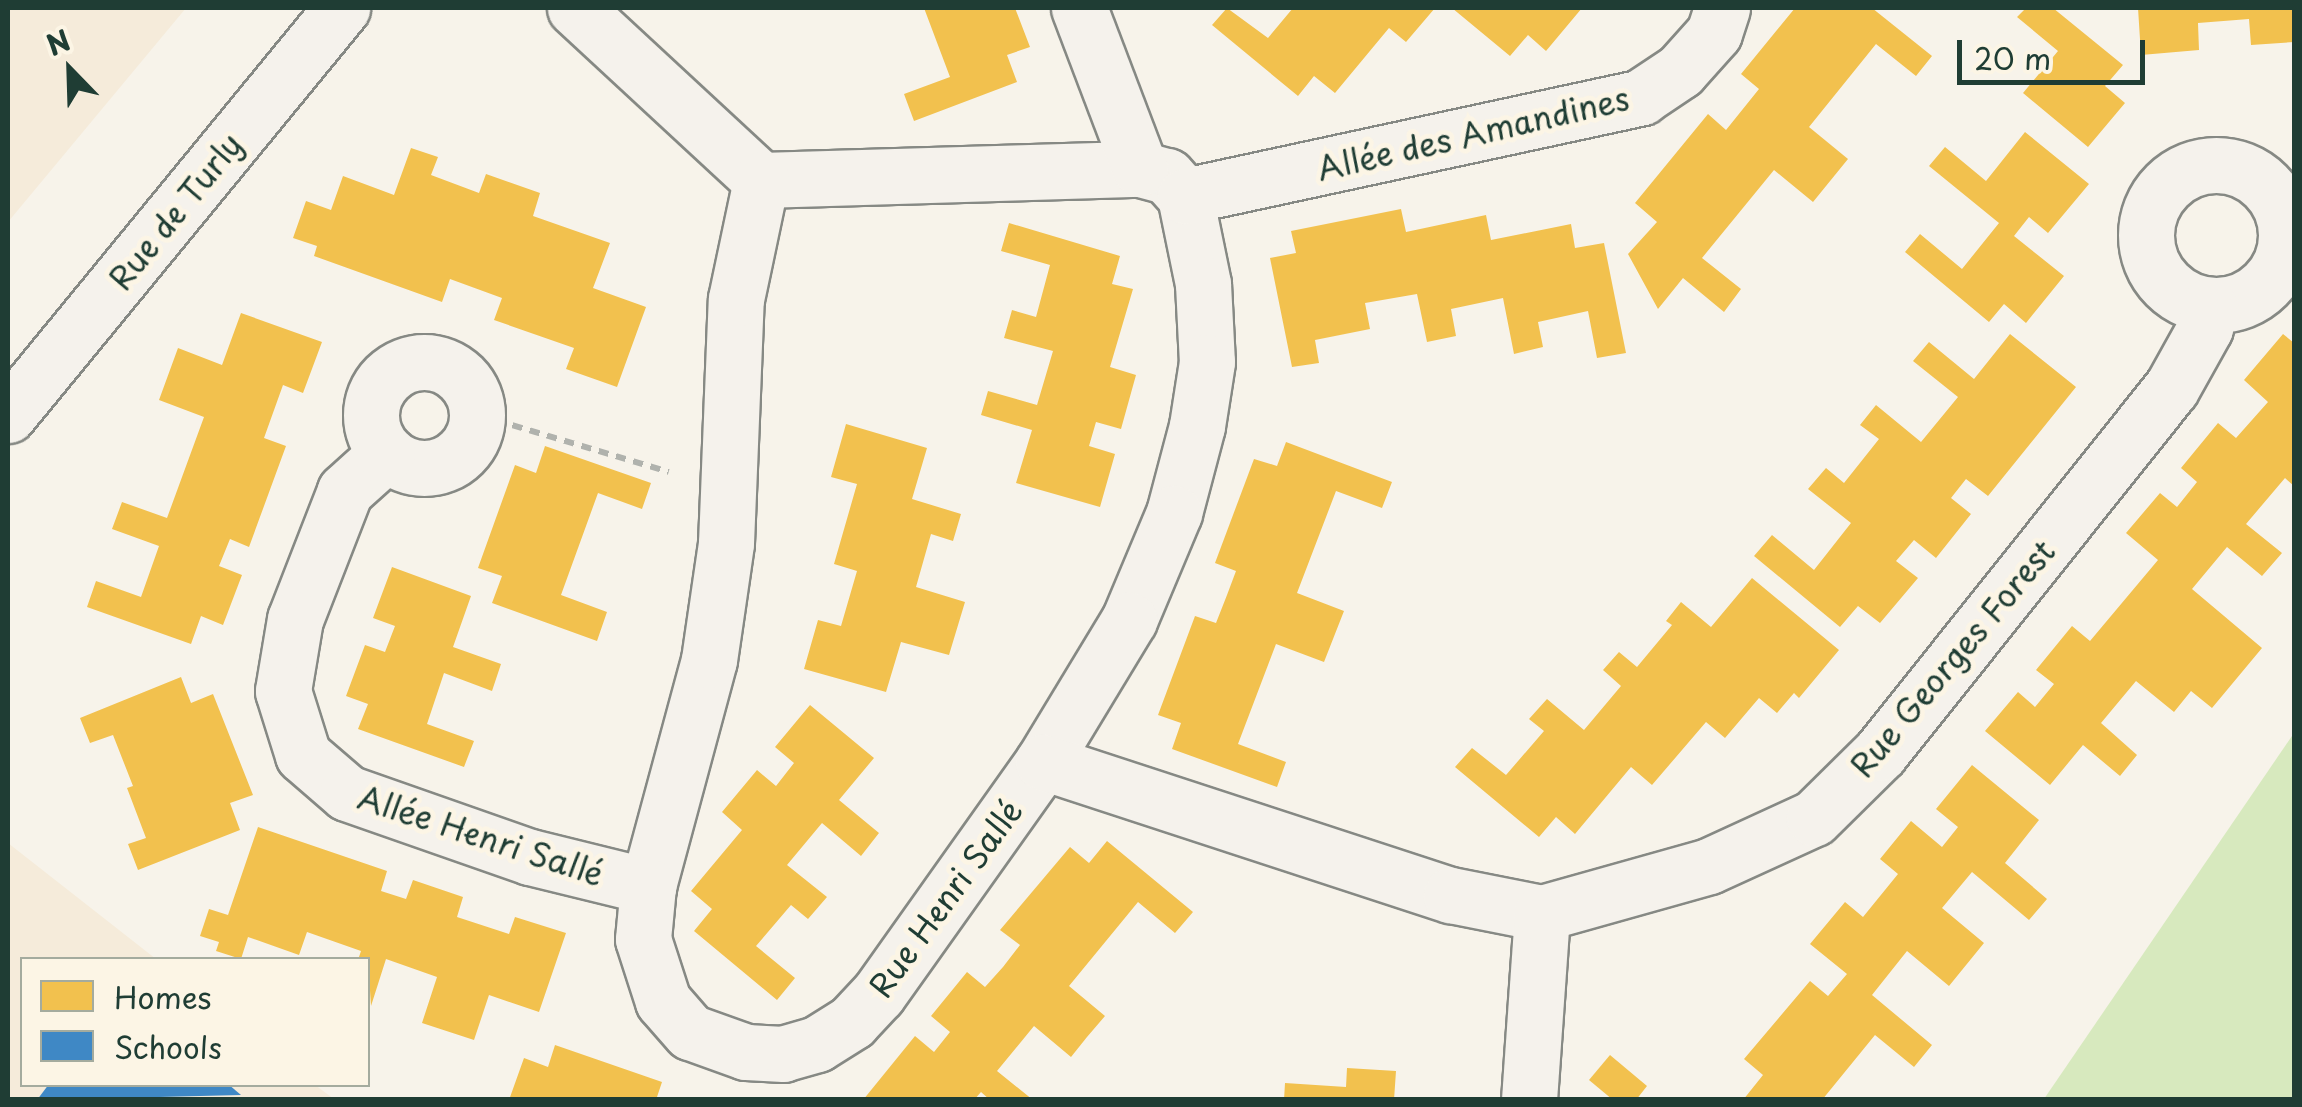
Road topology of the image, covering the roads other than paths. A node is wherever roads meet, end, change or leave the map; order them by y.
1 (575, 8) edge
2 (1079, 8) edge
3 (1722, 8) edge
4 (332, 11) edge
5 (761, 180) junction
6 (1162, 182) junction
7 (2209, 305) dead end
8 (8, 415) edge
9 (387, 453) junction
10 (1043, 762) junction
11 (648, 886) junction
12 (1542, 913) junction
13 (1529, 1100) edge

1 - 5 street
2 - 6 street
3 - 6 street, Allée des Amandines
4 - 8 street, Rue de Turly
5 - 6 street
5 - 11 street, Rue Henri Sallé
6 - 10 street, Rue Henri Sallé
7 - 12 street, Rue Georges Forest
9 - 9 street
9 - 11 street, Allée Henri Sallé
10 - 11 street, Rue Henri Sallé
10 - 12 street, Rue Georges Forest
12 - 13 street

